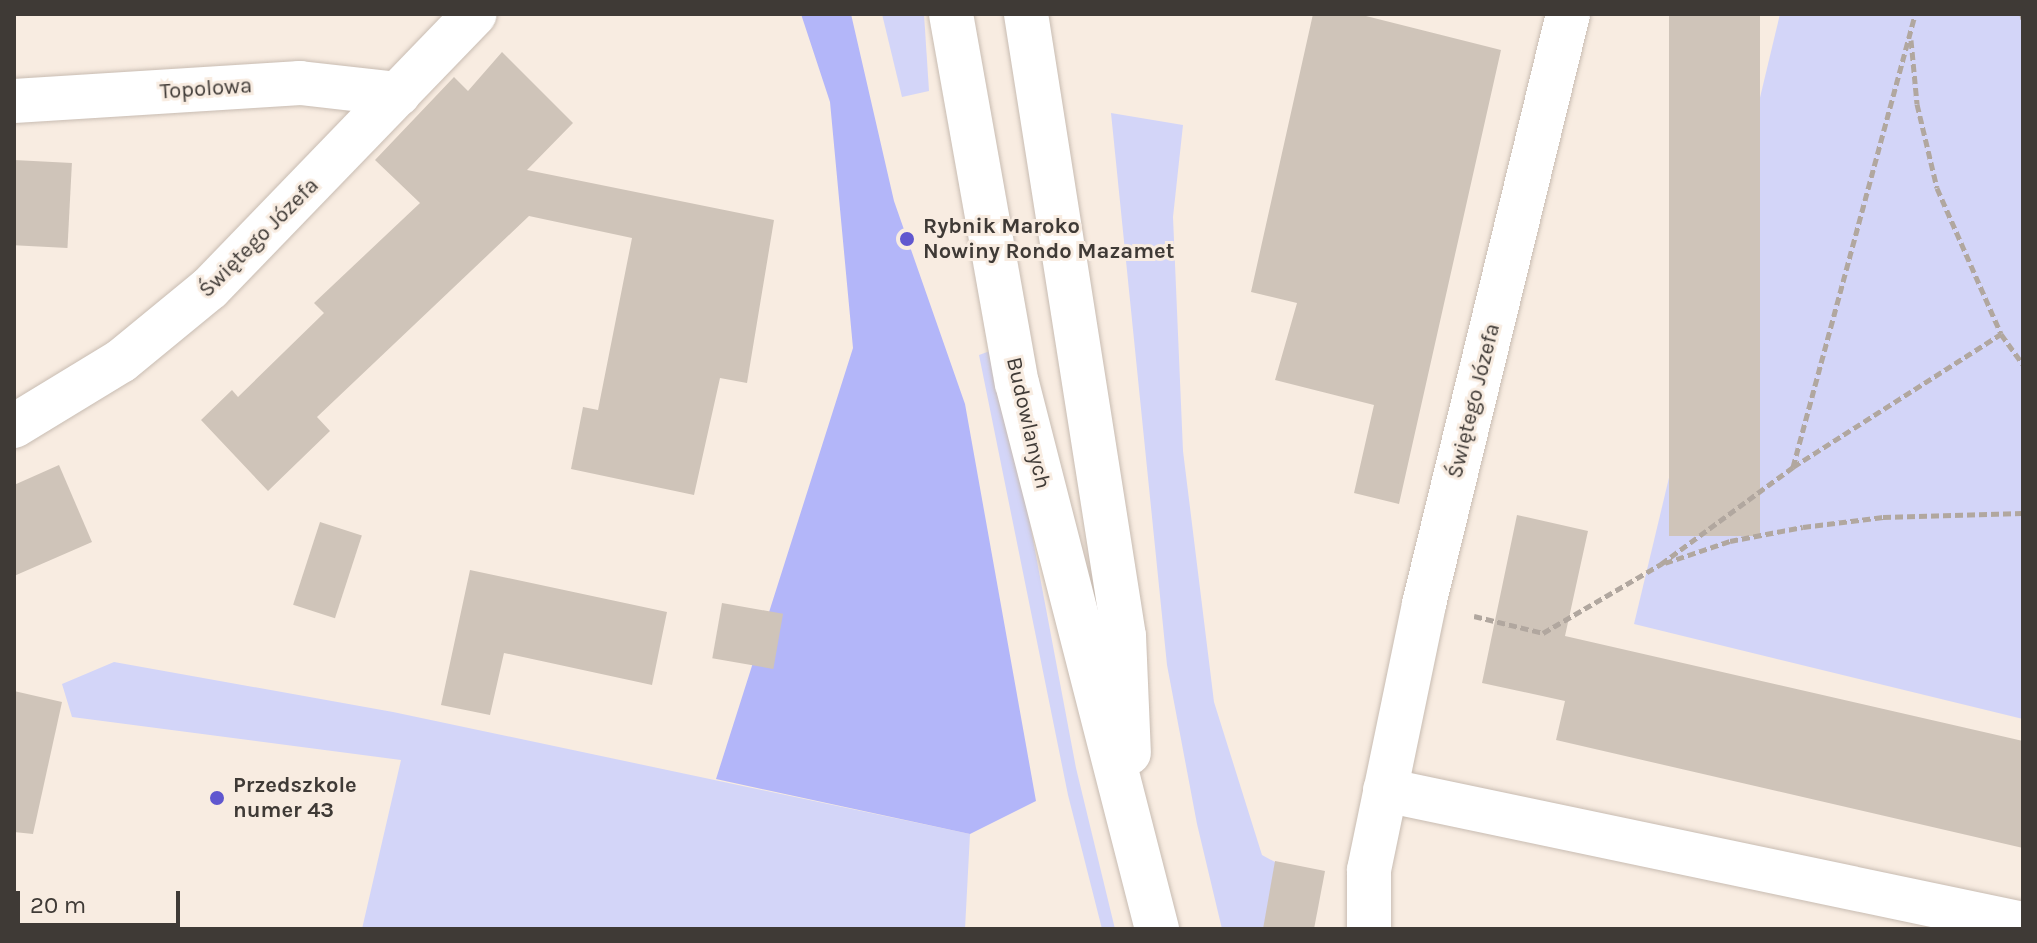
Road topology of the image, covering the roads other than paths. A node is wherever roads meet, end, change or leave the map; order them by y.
1 (475, 14) edge
2 (951, 14) edge
3 (1026, 14) edge
4 (1568, 14) edge
5 (398, 94) junction
6 (14, 101) edge
7 (14, 426) edge
8 (1385, 790) junction
9 (1132, 827) junction
10 (2023, 924) edge
11 (1157, 929) edge
12 (1369, 929) edge

1 - 5 street, Świętego Józefa
2 - 9 street, Budowlanych
3 - 9 street, Budowlanych
4 - 8 street, Świętego Józefa
5 - 6 street, Topolowa
5 - 7 street, Świętego Józefa
8 - 10 street
8 - 12 street, Świętego Józefa
9 - 11 street, Budowlanych

